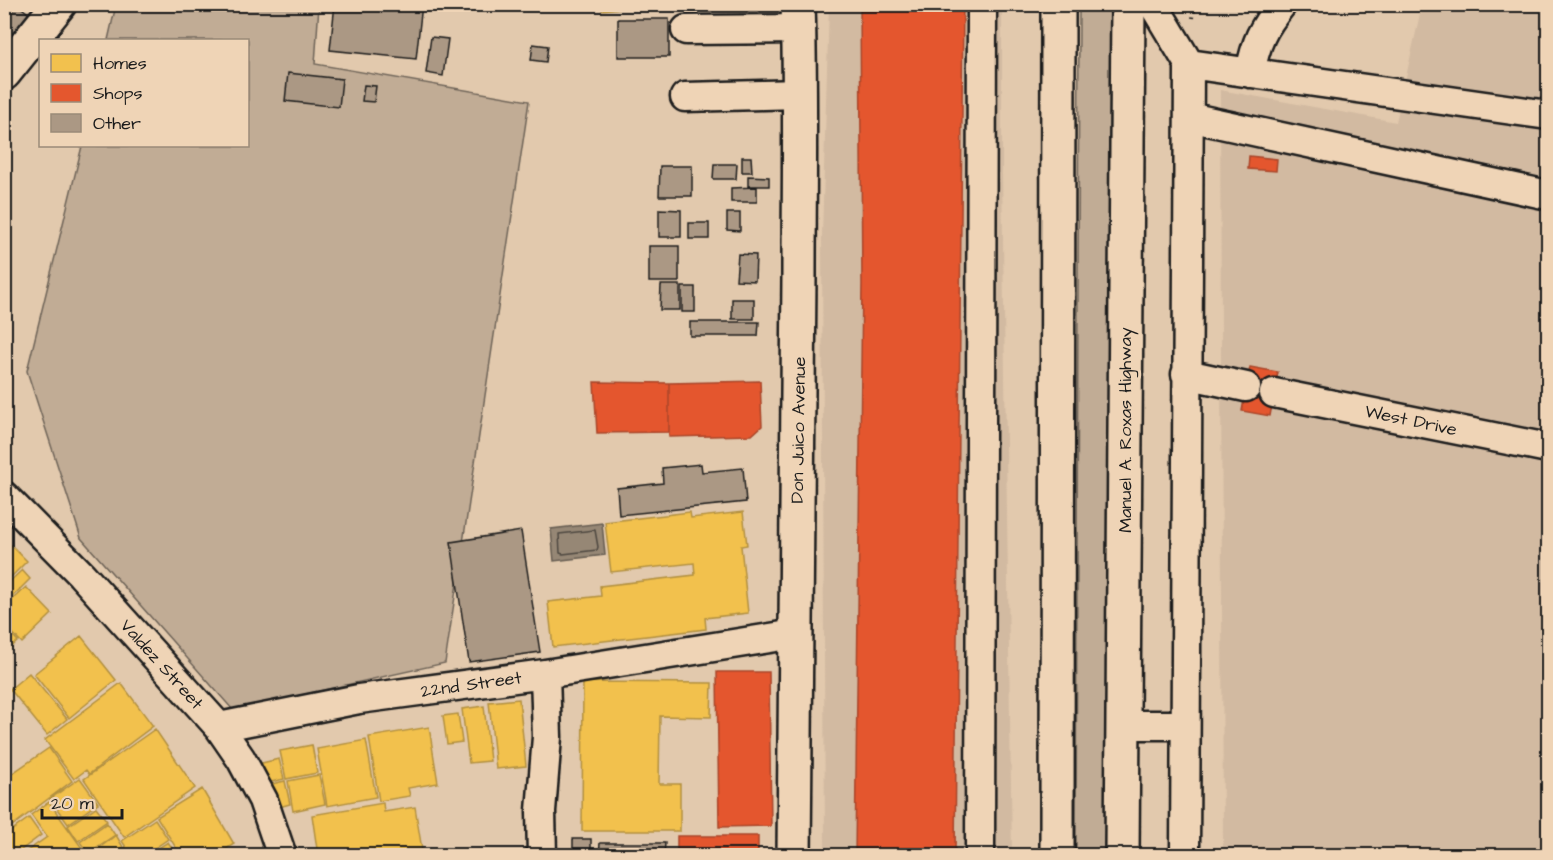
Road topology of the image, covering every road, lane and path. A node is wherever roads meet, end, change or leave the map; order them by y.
1 (59, 4) edge
2 (982, 4) edge
3 (1058, 4) edge
4 (1128, 4) edge
5 (1153, 4) edge
6 (1282, 4) edge
7 (798, 17) edge
8 (686, 30) dead end
9 (1189, 64) junction
10 (4, 73) edge
11 (1250, 73) junction
12 (799, 94) junction
13 (685, 98) dead end
14 (1548, 115) edge
15 (1189, 117) junction
16 (1548, 195) edge
17 (1186, 374) junction
18 (1246, 387) dead end
19 (1274, 393) dead end
20 (1548, 448) edge
21 (4, 496) edge
22 (795, 634) junction
23 (545, 674) junction
24 (1123, 725) junction
25 (1185, 725) junction
26 (219, 727) junction
27 (282, 855) edge
28 (542, 855) edge
29 (794, 855) edge
30 (980, 855) edge
31 (1057, 855) edge
32 (1122, 855) edge
33 (1185, 855) edge

1 - 10 main road
2 - 30 street
3 - 31 main road
4 - 24 main road, Manuel A. Roxas Highway
5 - 9 street
6 - 11 street
7 - 8 street
7 - 12 main road, Don Juico Avenue
9 - 11 street
9 - 15 street
11 - 14 street
12 - 13 street
12 - 22 main road, Don Juico Avenue
15 - 16 street
15 - 17 street
17 - 18 street
17 - 25 street
19 - 20 street, West Drive
21 - 26 street, Valdez Street
22 - 23 street
22 - 29 main road, Don Juico Avenue
23 - 26 street, 22nd Street
23 - 28 street, 22nd Street
24 - 25 street
24 - 32 main road, Manuel A. Roxas Highway
25 - 33 street
26 - 27 street, Valdez Street

